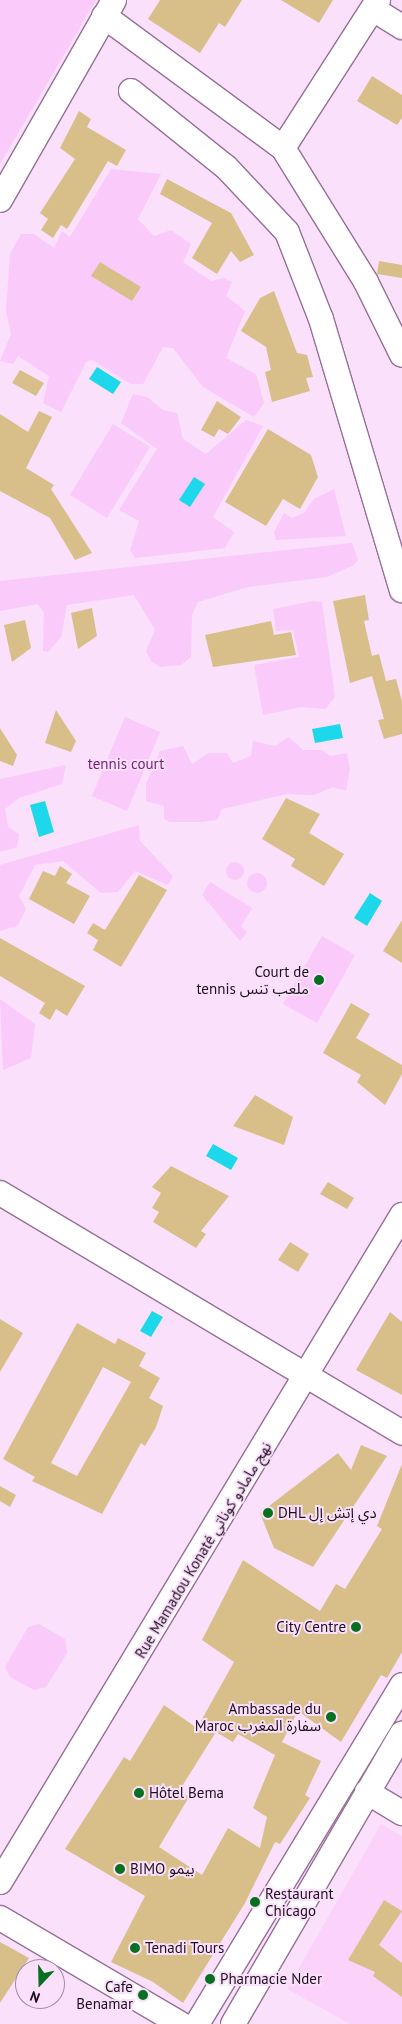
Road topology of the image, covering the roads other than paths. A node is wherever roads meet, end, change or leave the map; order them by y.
1 (376, 4) edge
2 (109, 8) edge
3 (402, 27) edge
4 (131, 91) dead end
5 (283, 148) junction
6 (0, 200) edge
7 (402, 356) edge
8 (402, 590) edge
9 (0, 1193) edge
10 (402, 1215) edge
11 (306, 1378) junction
12 (402, 1434) edge
13 (402, 1685) edge
14 (402, 1734) edge
15 (367, 1792) junction
16 (402, 1813) edge
17 (0, 1882) edge
18 (0, 1918) edge
19 (181, 2024) edge
20 (197, 2024) edge
21 (233, 2024) edge

1 - 3 street
1 - 5 street
2 - 5 street
2 - 6 street
4 - 8 street
5 - 7 street
9 - 11 street
10 - 11 street, Rue Mamadou Konaté نهج مامادو كوناتي
11 - 12 street
11 - 17 street, Rue Mamadou Konaté نهج مامادو كوناتي
13 - 20 street
14 - 15 street
15 - 16 street
15 - 21 street
18 - 19 street

